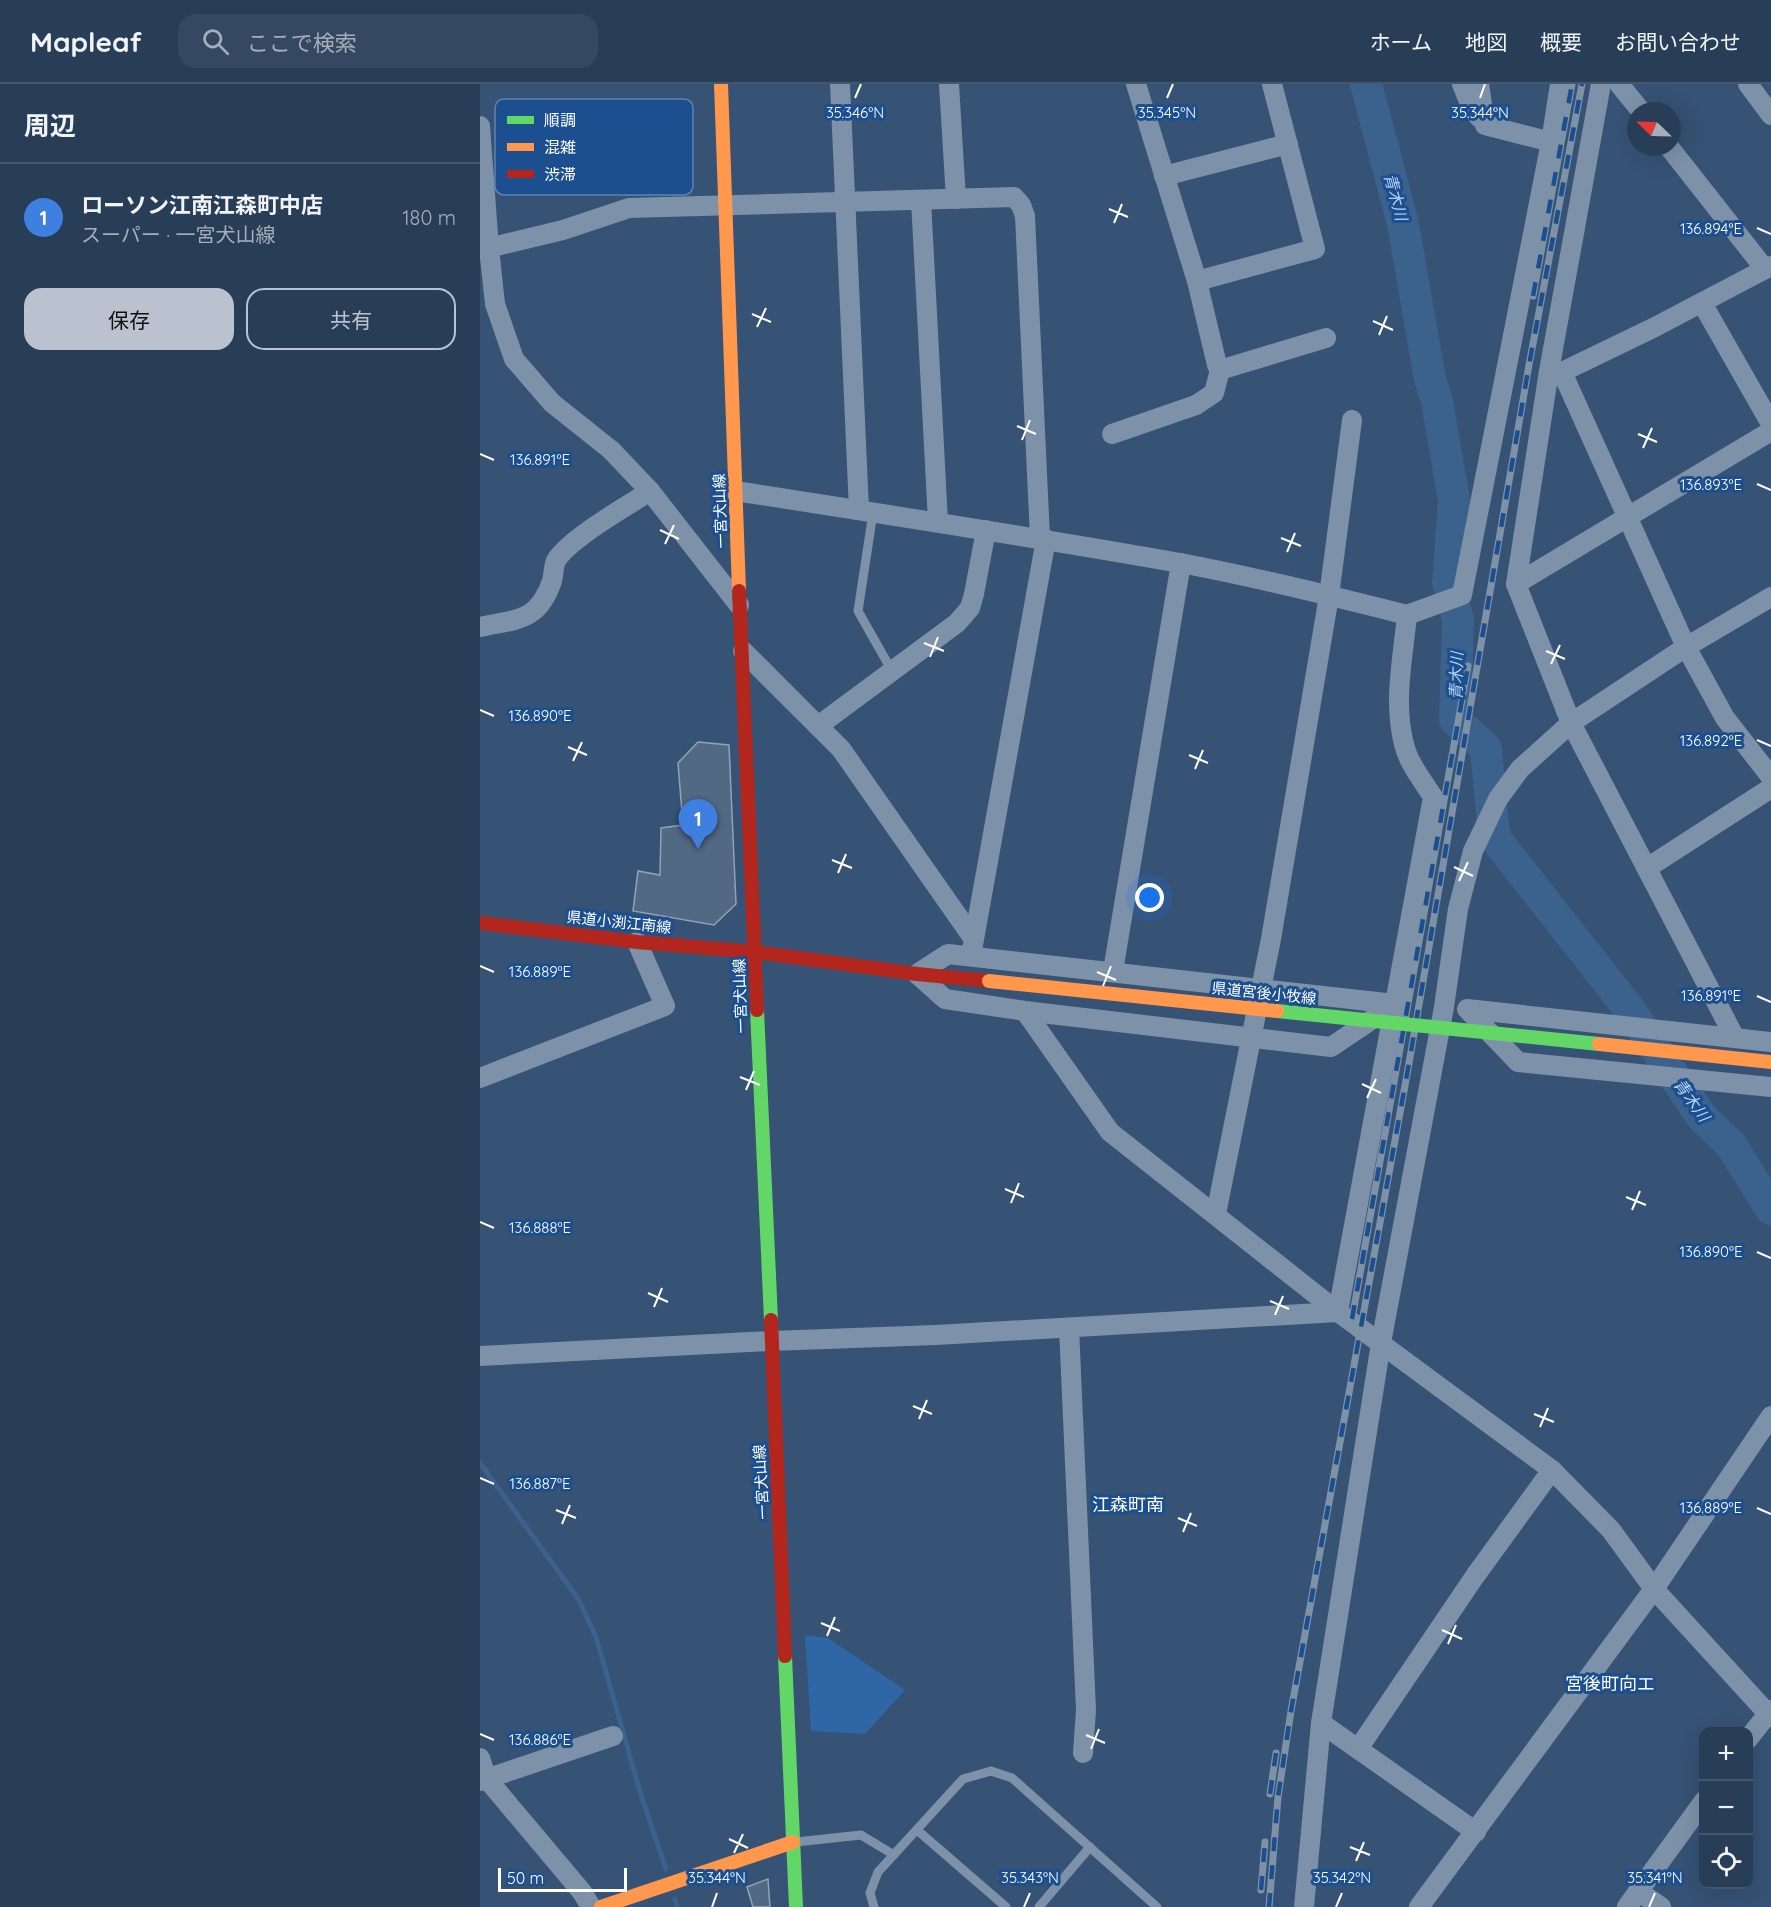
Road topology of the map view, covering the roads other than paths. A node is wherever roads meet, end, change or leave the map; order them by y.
1 (721, 84) edge
2 (840, 84) edge
3 (949, 84) edge
4 (1136, 84) edge
5 (1272, 84) edge
6 (1462, 84) edge
7 (1479, 84) edge
8 (1560, 84) edge
9 (1601, 84) edge
10 (1619, 84) edge
11 (1748, 84) edge
12 (1634, 102) edge
13 (1771, 115) edge
14 (1485, 125) junction
15 (480, 126) edge
16 (1551, 142) junction
17 (1288, 144) junction
18 (1676, 156) edge
19 (1164, 176) junction
20 (956, 199) junction
21 (921, 200) junction
22 (846, 202) junction
23 (727, 205) junction
24 (484, 249) edge
25 (1768, 267) edge
26 (1197, 281) junction
27 (1702, 303) junction
28 (1326, 338) dead end
29 (1220, 370) junction
30 (1555, 371) junction
31 (1352, 420) dead end
32 (1771, 424) edge
33 (1771, 431) edge
34 (1112, 435) dead end
35 (650, 491) junction
36 (735, 491) junction
37 (866, 511) junction
38 (1628, 518) junction
39 (938, 522) junction
40 (986, 530) junction
41 (1043, 538) junction
42 (1181, 563) junction
43 (1516, 584) junction
44 (1329, 596) junction
45 (1771, 597) edge
46 (741, 607) junction
47 (1407, 615) junction
48 (480, 627) edge
49 (1686, 647) junction
50 (743, 651) junction
51 (892, 671) junction
52 (1571, 723) junction
53 (818, 726) junction
54 (1771, 777) edge
55 (1771, 788) edge
56 (1647, 868) junction
57 (480, 924) edge
58 (636, 942) junction
59 (972, 947) junction
60 (755, 952) junction
61 (1113, 972) junction
62 (917, 974) junction
63 (1261, 987) junction
64 (1395, 1004) junction
65 (1444, 1007) junction
66 (1467, 1009) junction
67 (1025, 1011) junction
68 (1251, 1036) junction
69 (1735, 1038) junction
70 (1771, 1042) edge
71 (1771, 1062) edge
72 (480, 1078) edge
73 (1771, 1087) edge
74 (1216, 1214) junction
75 (1338, 1312) junction
76 (1069, 1328) junction
77 (771, 1341) junction
78 (1381, 1343) junction
79 (480, 1356) edge
80 (1771, 1416) edge
81 (1552, 1470) junction
82 (1654, 1589) junction
83 (1770, 1713) edge
84 (1321, 1723) junction
85 (1753, 1734) edge
86 (613, 1736) dead end
87 (1358, 1749) junction
88 (1083, 1753) dead end
89 (480, 1758) edge
90 (483, 1780) edge
91 (1699, 1808) edge
92 (917, 1830) junction
93 (1476, 1832) junction
94 (794, 1842) junction
95 (1090, 1847) junction
96 (894, 1855) junction
97 (1638, 1891) junction
98 (591, 1907) edge
99 (601, 1907) edge
100 (796, 1907) edge
101 (874, 1907) edge
102 (1006, 1907) edge
103 (1039, 1907) edge
104 (1157, 1907) edge
105 (1304, 1907) edge
106 (1419, 1907) edge
107 (1627, 1907) edge
108 (1661, 1907) edge

1 - 23 main road, 一宮犬山線
2 - 22 street
3 - 20 street
4 - 19 street
5 - 17 street
6 - 14 street
7 - 14 street
8 - 16 street
9 - 30 street
10 - 12 street
11 - 13 street
14 - 16 street
15 - 24 street
16 - 47 street
17 - 19 street
17 - 26 street
18 - 25 street
19 - 26 street
20 - 21 street
20 - 41 street
21 - 22 street
21 - 39 street
22 - 23 street
22 - 37 street
23 - 24 street
23 - 36 main road, 一宮犬山線
24 - 35 street
25 - 27 street
26 - 29 street
27 - 30 street
27 - 32 street
28 - 29 street
29 - 34 street
30 - 38 street
30 - 43 street
31 - 44 street
33 - 38 street
35 - 46 street
35 - 48 street
36 - 37 street
36 - 46 main road, 一宮犬山線
37 - 39 street
37 - 51 lane
38 - 43 street
38 - 49 street
39 - 40 street
40 - 41 street
40 - 51 street
41 - 42 street
41 - 59 street
42 - 44 street
42 - 61 street
43 - 52 street
44 - 47 street
44 - 63 street
45 - 49 street
46 - 50 main road, 一宮犬山線
47 - 64 street
49 - 52 street
49 - 54 street
50 - 53 street
50 - 60 main road, 一宮犬山線
51 - 53 street
52 - 56 street
52 - 65 street
53 - 59 street
55 - 56 street
56 - 69 street
57 - 58 main road, 県道小渕江南線
58 - 60 main road, 県道小渕江南線
58 - 72 street
59 - 61 street
59 - 62 street
60 - 62 main road, 県道宮後小牧線
60 - 77 main road, 一宮犬山線
61 - 63 street
62 - 67 street
62 - 71 main road, 県道宮後小牧線, bridge
63 - 64 street
63 - 68 street
64 - 68 street
64 - 75 street
65 - 66 street
65 - 78 street
66 - 69 street
66 - 73 street
67 - 68 street
67 - 74 street
68 - 74 street
69 - 70 street
74 - 75 street
75 - 76 street
75 - 78 street
76 - 77 street
76 - 88 street
77 - 79 street
77 - 94 main road, 一宮犬山線
78 - 81 street
78 - 84 street
80 - 82 street
81 - 82 street
81 - 87 street
82 - 83 street
82 - 93 street
83 - 85 street
84 - 87 street
84 - 105 street
86 - 90 street
87 - 93 street
89 - 90 street
90 - 98 street
91 - 97 street
92 - 95 lane
92 - 96 lane
92 - 102 lane
93 - 106 street
94 - 96 lane
94 - 99 main road
94 - 100 main road, 一宮犬山線
95 - 103 lane
95 - 104 lane
96 - 101 lane
97 - 107 street
97 - 108 street

